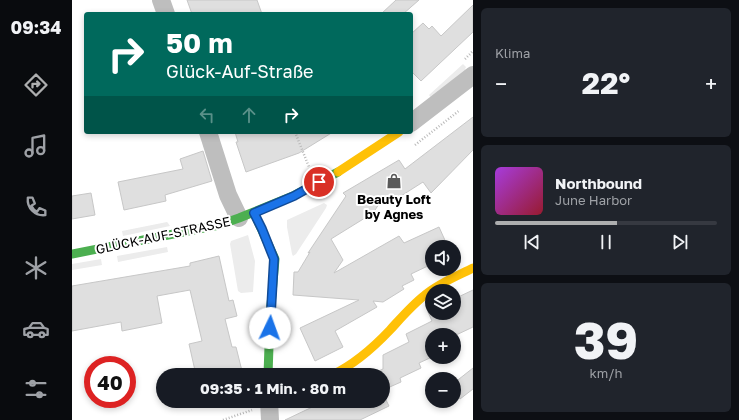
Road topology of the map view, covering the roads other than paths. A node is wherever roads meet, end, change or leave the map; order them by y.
1 (161, 0) edge
2 (165, 12) edge
3 (473, 75) edge
4 (413, 121) edge
5 (209, 134) edge
6 (396, 134) edge
7 (246, 215) junction
8 (72, 254) edge
9 (473, 268) edge
10 (268, 368) edge
11 (345, 368) edge

1 - 2 street
3 - 4 street
5 - 7 street
6 - 7 street, GLÜCK-AUF-STRASSE
7 - 8 street, GLÜCK-AUF-STRASSE
7 - 10 street
9 - 11 street

